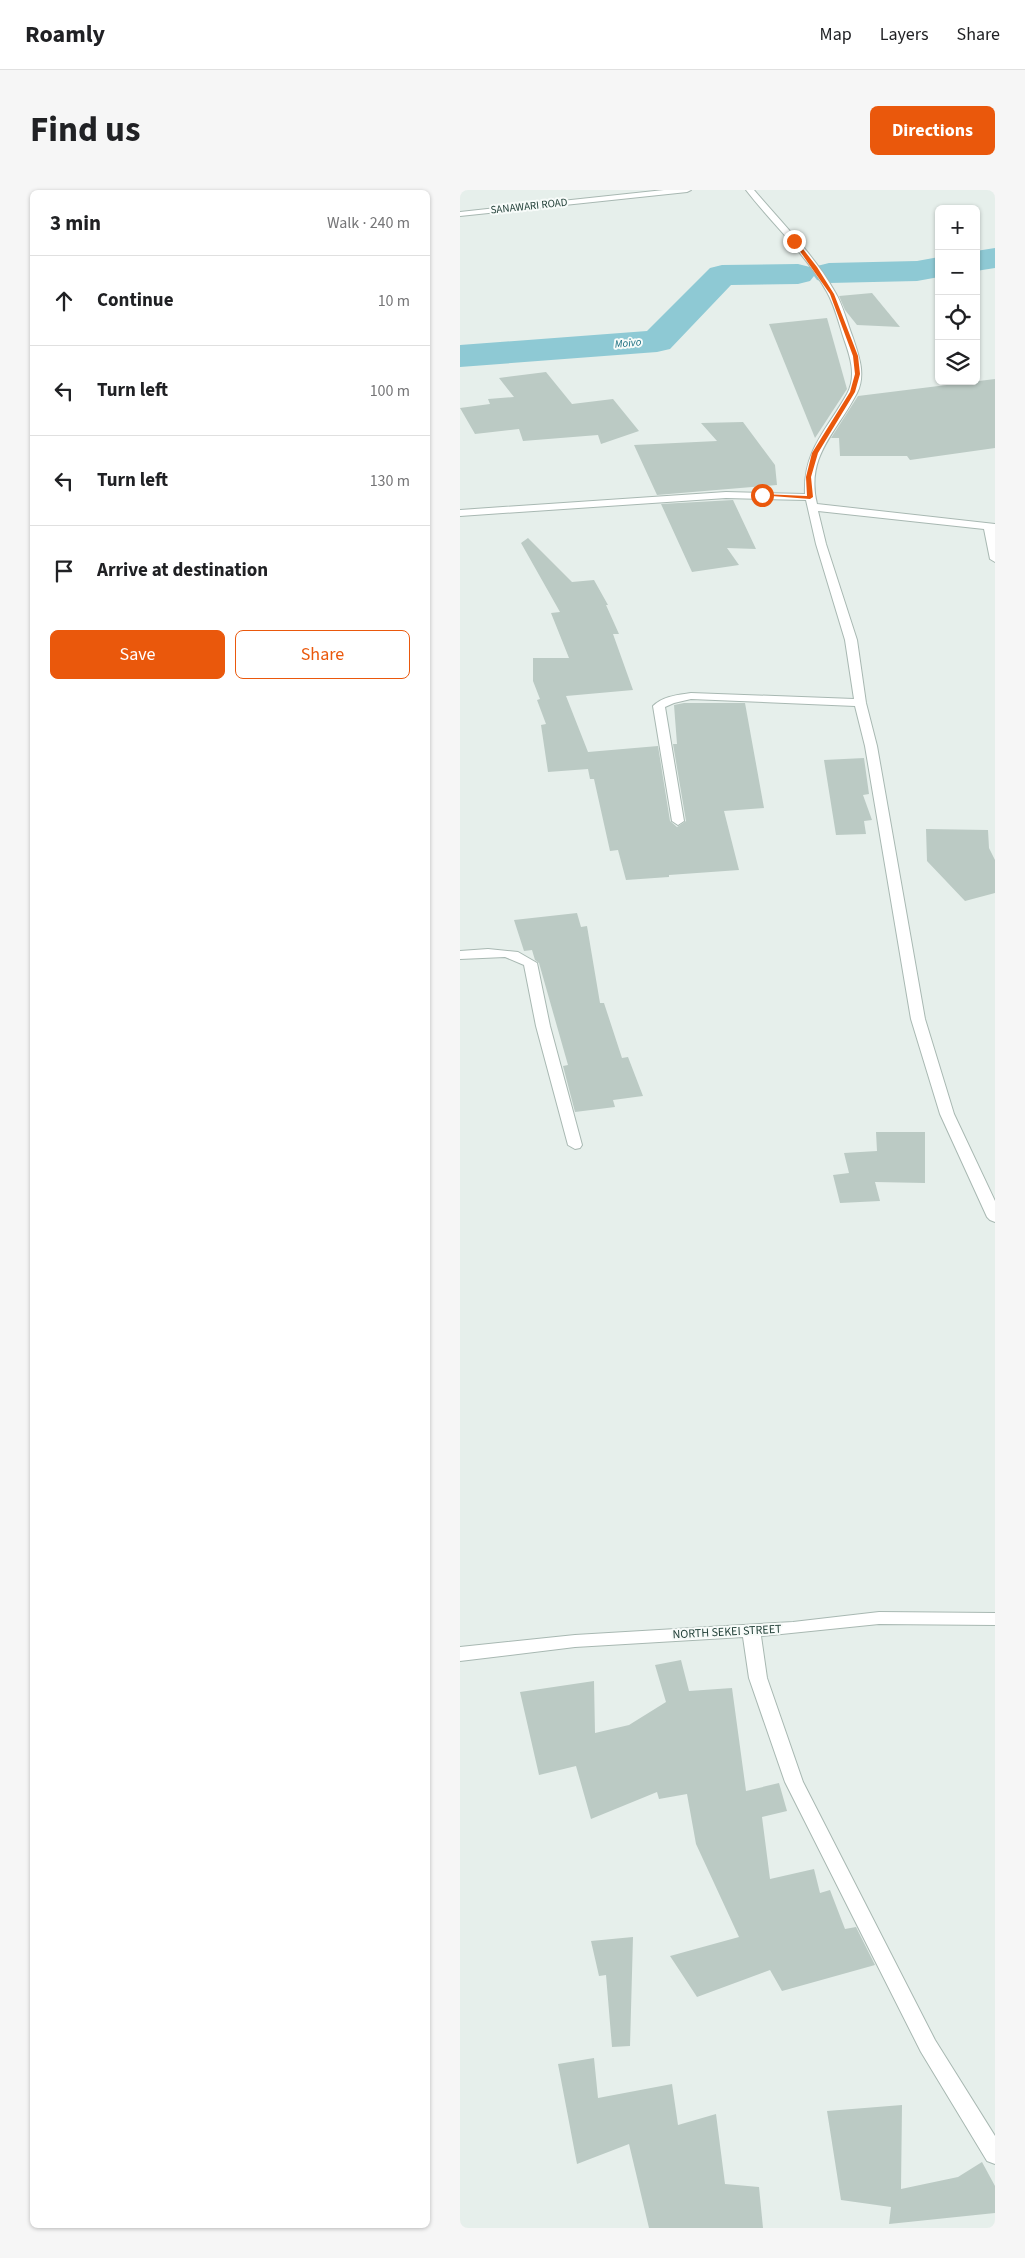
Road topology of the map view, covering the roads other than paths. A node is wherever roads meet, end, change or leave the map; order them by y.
1 (687, 190) edge
2 (750, 190) edge
3 (460, 214) edge
4 (811, 502) junction
5 (460, 513) edge
6 (992, 526) edge
7 (995, 559) edge
8 (860, 703) junction
9 (678, 821) dead end
10 (460, 955) edge
11 (575, 1145) dead end
12 (995, 1217) edge
13 (995, 1619) edge
14 (751, 1629) junction
15 (460, 1654) edge
16 (995, 2155) edge

1 - 3 street, SANAWARI ROAD
2 - 4 street
4 - 5 street
4 - 6 street
4 - 8 street
6 - 7 street
8 - 9 street
8 - 12 street
10 - 11 street
13 - 14 street, NORTH SEKEI STREET
14 - 15 street, NORTH SEKEI STREET
14 - 16 street

